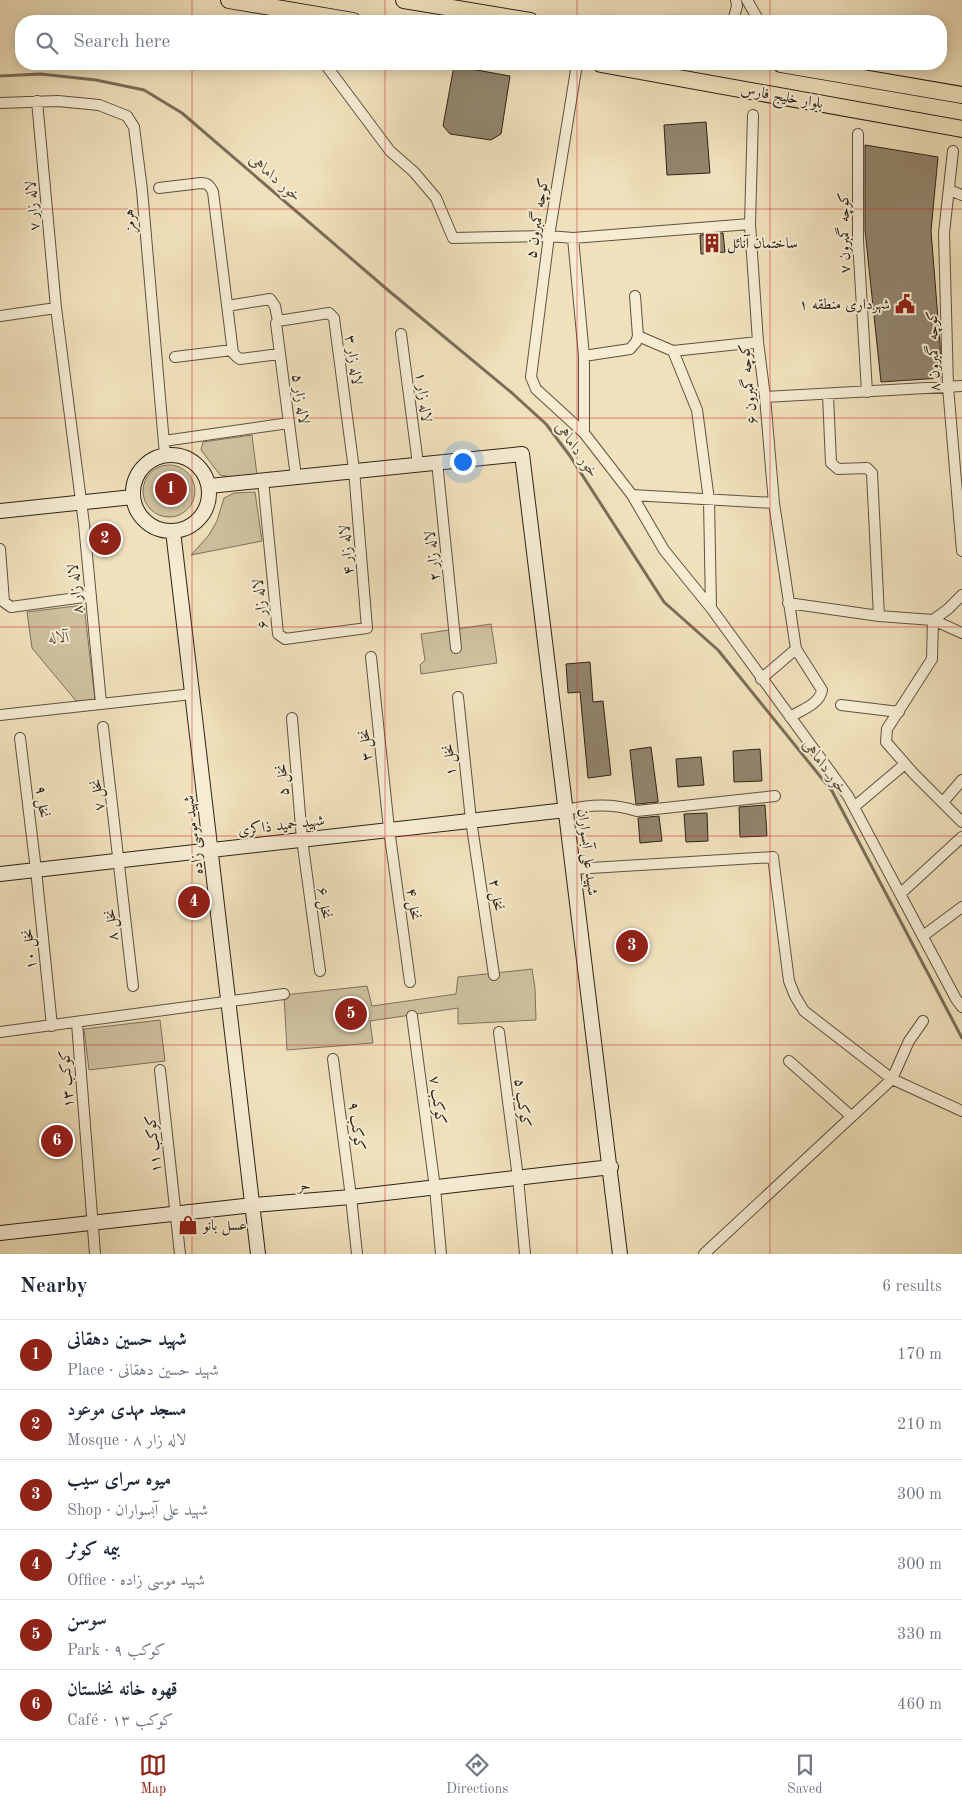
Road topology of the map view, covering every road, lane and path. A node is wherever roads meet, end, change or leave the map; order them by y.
1 (229, 0) edge
2 (404, 0) edge
3 (736, 0) edge
4 (747, 0) edge
5 (278, 15) edge
6 (494, 15) edge
7 (735, 15) edge
8 (756, 15) edge
9 (330, 70) edge
10 (576, 70) edge
11 (634, 70) edge
12 (825, 70) edge
13 (962, 95) edge
14 (37, 101) junction
15 (0, 103) edge
16 (753, 115) dead end
17 (962, 129) edge
18 (858, 134) dead end
19 (953, 151) dead end
20 (159, 188) dead end
21 (949, 190) junction
22 (962, 195) edge
23 (750, 224) junction
24 (549, 236) junction
25 (573, 238) junction
26 (635, 296) dead end
27 (227, 306) junction
28 (56, 308) junction
29 (0, 316) edge
30 (277, 323) junction
31 (401, 334) dead end
32 (638, 336) junction
33 (758, 342) junction
34 (232, 350) junction
35 (673, 351) junction
36 (279, 354) junction
37 (584, 356) junction
38 (175, 357) dead end
39 (962, 386) edge
40 (948, 387) junction
41 (866, 392) junction
42 (828, 395) junction
43 (765, 397) junction
44 (289, 423) junction
45 (584, 434) junction
46 (164, 448) junction
47 (438, 462) junction
48 (418, 464) junction
49 (354, 470) junction
50 (296, 477) junction
51 (263, 480) junction
52 (209, 486) junction
53 (632, 495) junction
54 (133, 497) junction
55 (709, 500) junction
56 (81, 503) junction
57 (774, 503) junction
58 (0, 511) edge
59 (173, 532) junction
60 (0, 549) edge
61 (962, 551) edge
62 (962, 595) edge
63 (91, 596) junction
64 (788, 603) junction
65 (711, 608) junction
66 (879, 616) junction
67 (933, 620) junction
68 (367, 628) joint
69 (962, 632) edge
70 (456, 648) dead end
71 (796, 649) junction
72 (371, 657) dead end
73 (761, 679) junction
74 (192, 694) junction
75 (458, 697) dead end
76 (101, 703) junction
77 (841, 705) dead end
78 (899, 712) junction
79 (0, 715) edge
80 (790, 717) junction
81 (292, 718) dead end
82 (104, 727) dead end
83 (20, 738) dead end
84 (905, 764) junction
85 (962, 780) edge
86 (775, 796) dead end
87 (942, 802) junction
88 (854, 807) junction
89 (566, 810) junction
90 (471, 820) junction
91 (962, 822) edge
92 (389, 829) junction
93 (962, 837) edge
94 (302, 839) junction
95 (211, 850) junction
96 (119, 860) junction
97 (574, 869) junction
98 (36, 870) junction
99 (0, 874) edge
100 (900, 894) junction
101 (962, 907) edge
102 (923, 936) junction
103 (320, 971) dead end
104 (494, 975) dead end
105 (410, 982) dead end
106 (133, 986) dead end
107 (284, 994) dead end
108 (960, 1000) edge
109 (229, 1002) junction
110 (412, 1016) dead end
111 (923, 1021) dead end
112 (77, 1023) junction
113 (52, 1026) junction
114 (0, 1032) edge
115 (499, 1032) dead end
116 (332, 1059) dead end
117 (789, 1061) dead end
118 (160, 1070) dead end
119 (892, 1079) junction
120 (962, 1111) edge
121 (851, 1116) junction
122 (610, 1167) junction
123 (518, 1178) junction
124 (435, 1188) junction
125 (351, 1197) junction
126 (253, 1206) junction
127 (176, 1214) junction
128 (91, 1222) junction
129 (0, 1233) edge
130 (95, 1254) edge
131 (180, 1254) edge
132 (258, 1254) edge
133 (357, 1254) edge
134 (440, 1254) edge
135 (525, 1254) edge
136 (620, 1254) edge
137 (704, 1254) edge

1 - 5 main road
2 - 6 main road
3 - 7 street
4 - 8 street
9 - 24 street
10 - 24 street, کوچه گمبرون ۵
11 - 17 main road, بلوار خلیج فارس
12 - 13 main road
14 - 15 street, هرمز
14 - 28 street, لاله زار ۷
14 - 46 street, هرمز
16 - 23 street, کوچه گمبرون ۶
18 - 41 street, کوچه گمبرون ۷
19 - 21 street, کوچه گمبرون ۸
20 - 27 street
21 - 22 street
21 - 40 street, کوچه گمبرون ۸
23 - 25 street
23 - 33 street, کوچه گمبرون ۶
24 - 25 street
24 - 45 street, کوچه گمبرون ۵
25 - 37 street
26 - 32 street
27 - 30 street, لاله زار ۵
27 - 34 street
28 - 29 street
28 - 56 street, لاله زار ۷
30 - 36 street, لاله زار ۵
30 - 49 street, لاله زار ۳
31 - 48 street, لاله زار ۱
32 - 35 street
32 - 37 street
33 - 35 street
33 - 43 street, کوچه گمبرون ۶
34 - 36 street
34 - 38 street
35 - 55 street
36 - 44 street, لاله زار ۵
37 - 45 street
39 - 40 street
40 - 41 street
40 - 61 street, کوچه گمبرون ۸
41 - 42 street
42 - 43 street
42 - 66 street
43 - 57 street, کوچه گمبرون ۶
44 - 46 street
44 - 50 street, لاله زار ۵
45 - 53 street
46 - 52 street
46 - 54 street
47 - 48 street
47 - 70 street, لاله زار ۲
47 - 89 street, شهید علی آبسواران
48 - 49 street
49 - 50 street
49 - 68 street, لاله زار ۴
50 - 51 street
51 - 52 street
51 - 68 street, لاله زار ۶
52 - 59 street
53 - 55 street
53 - 65 street
54 - 56 street
54 - 59 street
55 - 57 street
55 - 65 street
56 - 58 street
56 - 63 street, لاله زار ۸
57 - 64 street, کوچه گمبرون ۶
59 - 74 street, شهید موسی زاده
60 - 63 street
62 - 67 street
63 - 76 street, لاله زار ۸
64 - 66 street
64 - 71 street, کوچه گمبرون ۶
65 - 73 street
66 - 67 street
67 - 69 street
67 - 78 street
71 - 73 street
71 - 80 street
72 - 92 street, نخل ۳
73 - 80 street
74 - 76 street
74 - 95 street, شهید موسی زاده
75 - 90 street, نخل ۱
76 - 79 street
77 - 78 street
78 - 84 street
80 - 88 street
81 - 94 street, نخل ۵
82 - 96 street, نخل ۷
83 - 98 street, نخل ۹
84 - 87 street
84 - 88 street
85 - 87 street
86 - 89 street
87 - 91 street
88 - 100 street
89 - 90 street, شهید حمید ذاکری
89 - 97 street, شهید علی آبسواران
90 - 92 street, شهید حمید ذاکری
90 - 104 street, نخل ۲
92 - 94 street, شهید حمید ذاکری
92 - 105 street, نخل ۴
93 - 100 street
94 - 95 street, شهید حمید ذاکری
94 - 103 street, نخل ۶
95 - 96 street, شهید حمید ذاکری
95 - 109 street, شهید موسی زاده
96 - 98 street, شهید حمید ذاکری
96 - 106 street, نخل ۸
97 - 119 street
97 - 122 street, شهید علی آبسواران
98 - 99 street, شهید حمید ذاکری
98 - 113 street, نخل ۱۰
100 - 102 street
101 - 102 street
102 - 108 street
107 - 109 street
109 - 112 street
109 - 126 street, شهید موسی زاده
110 - 124 street, کوکب ۷
111 - 119 street
112 - 113 street
112 - 128 street, کوکب ۱۳
113 - 114 street
115 - 123 street, کوکب ۵
116 - 125 street, کوکب ۹
117 - 121 street
118 - 127 street, کوکب ۱۱
119 - 120 street
119 - 121 street
121 - 137 street
122 - 123 street, حر
122 - 136 street, شهید علی آبسواران
123 - 124 street, حر
123 - 135 street, کوکب ۵
124 - 125 street, حر
124 - 134 street, کوکب ۷
125 - 126 street, حر
125 - 133 street, کوکب ۹
126 - 127 street, حر
126 - 132 street, شهید موسی زاده
127 - 128 street, حر
127 - 131 street, کوکب ۱۱
128 - 129 street, حر
128 - 130 street, کوکب ۱۳

